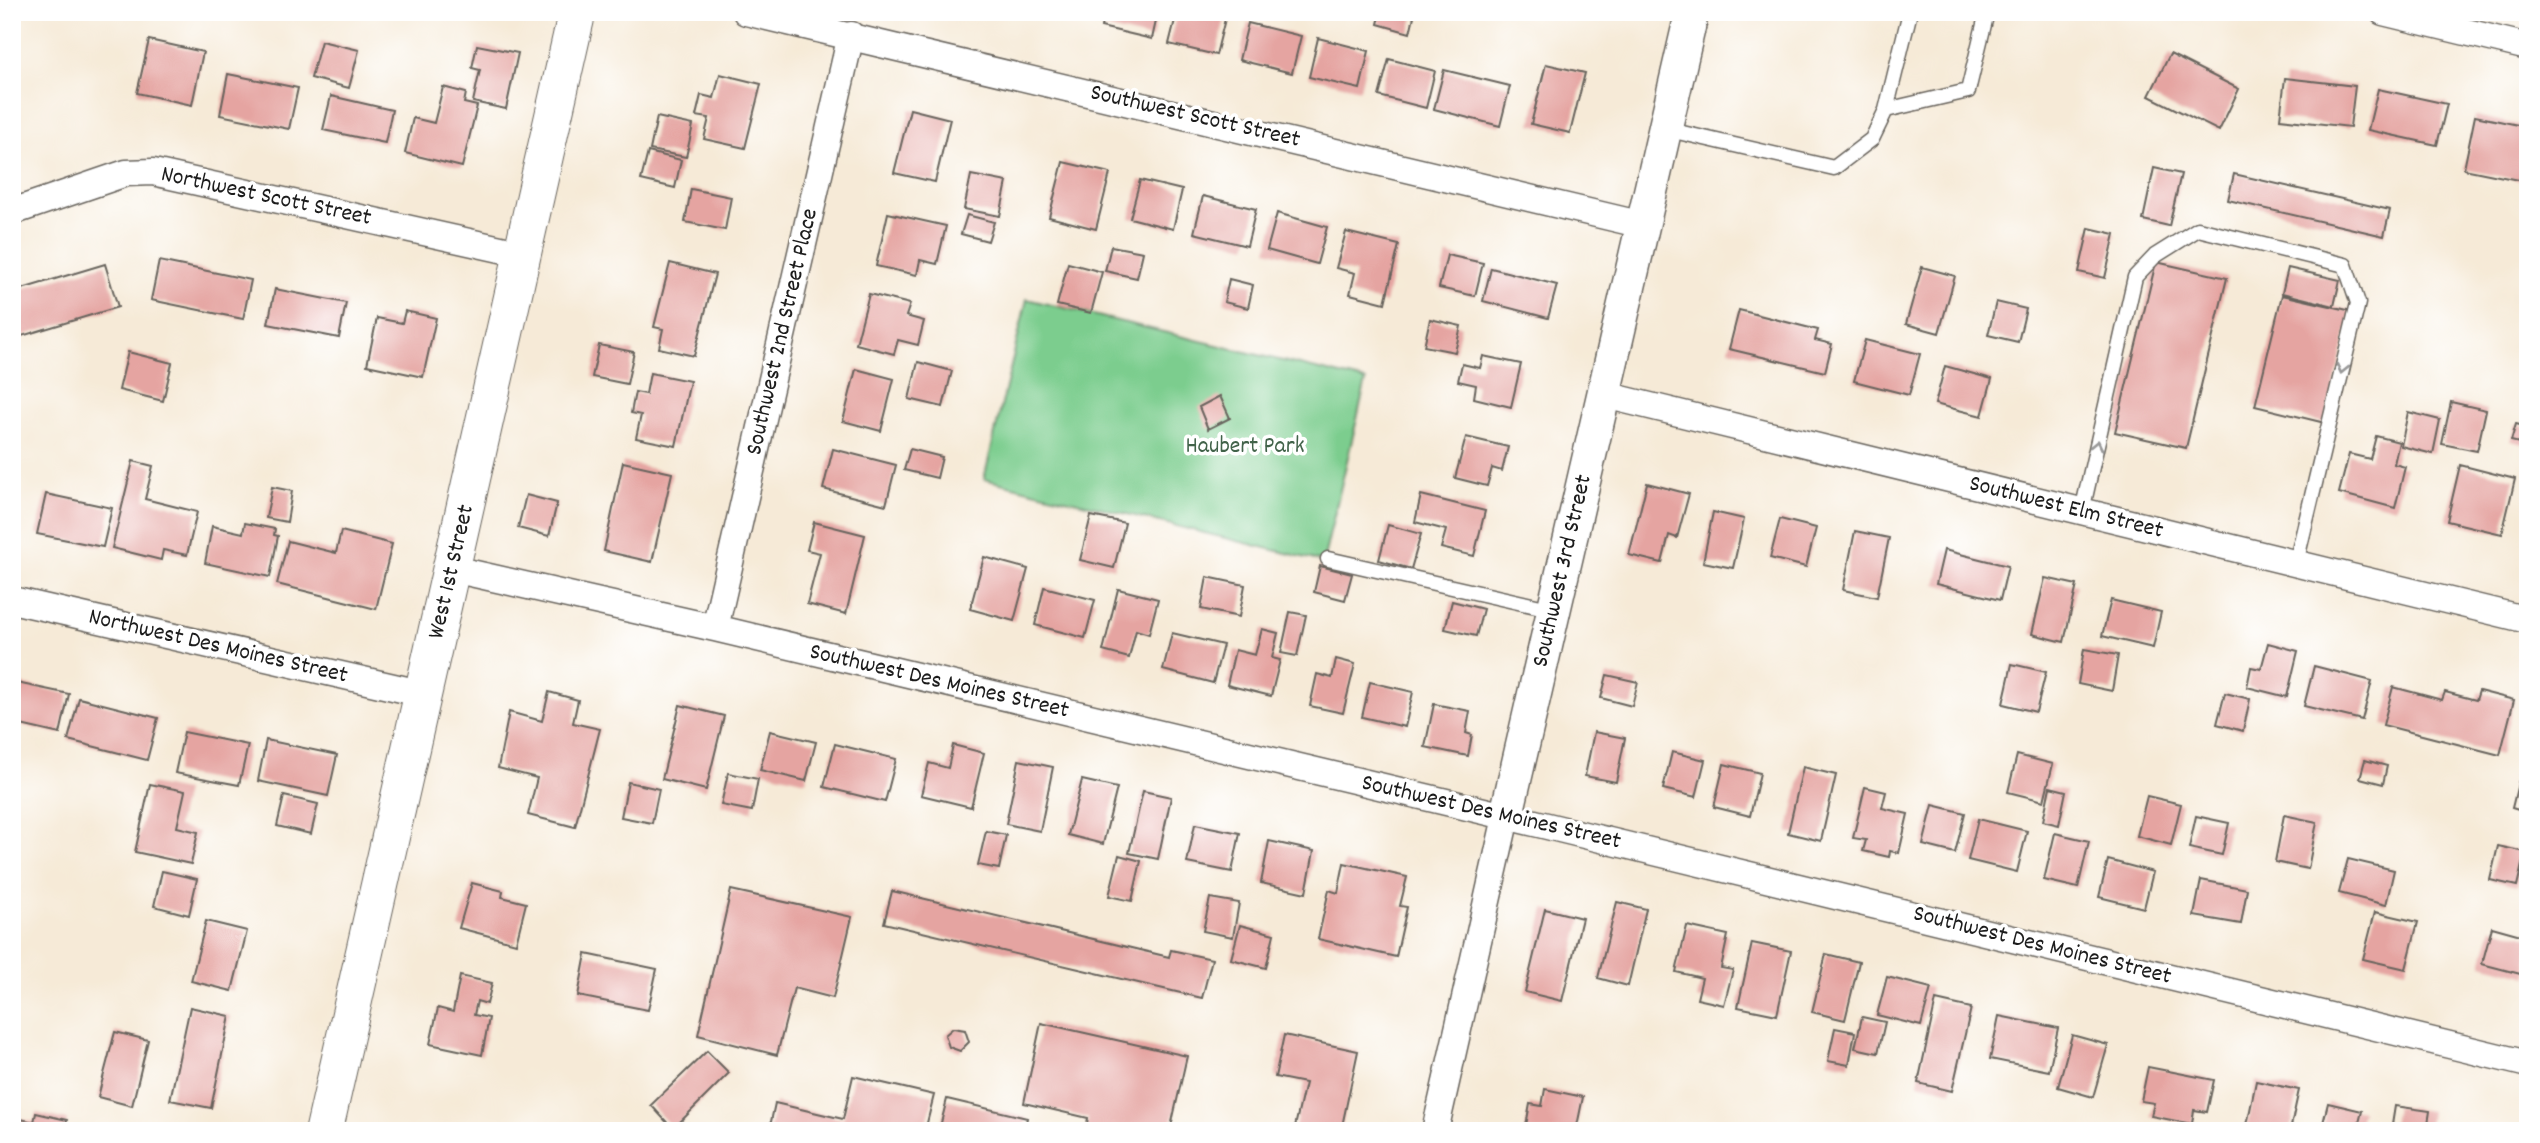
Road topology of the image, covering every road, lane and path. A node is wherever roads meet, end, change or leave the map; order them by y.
1 (577, 12) edge
2 (746, 12) edge
3 (1692, 12) edge
4 (1910, 12) edge
5 (1987, 12) edge
6 (2383, 12) edge
7 (851, 35) junction
8 (2528, 47) edge
9 (1886, 110) junction
10 (1665, 128) junction
11 (12, 212) edge
12 (1643, 225) junction
13 (523, 254) junction
14 (1605, 395) junction
15 (2082, 512) junction
16 (1328, 559) dead end
17 (2296, 563) junction
18 (453, 569) junction
19 (12, 600) edge
20 (1554, 610) junction
21 (2528, 620) edge
22 (715, 628) junction
23 (424, 694) junction
24 (1506, 817) junction
25 (2528, 1064) edge
26 (324, 1131) edge
27 (1435, 1131) edge

1 - 13 main road, West 1st Street
2 - 7 street, Southwest Scott Street
3 - 10 street, Southwest 3rd Street
4 - 9 lane
5 - 9 lane
6 - 8 street
7 - 12 street, Southwest Scott Street
7 - 22 street, Southwest 2nd Street Place
9 - 10 lane
10 - 12 street, Southwest 3rd Street
11 - 13 street, Northwest Scott Street
12 - 14 street, Southwest 3rd Street
13 - 18 main road, West 1st Street
14 - 15 street, Southwest Elm Street
14 - 20 street, Southwest 3rd Street
15 - 17 street, Southwest Elm Street
15 -> 17 lane
16 - 20 lane
17 - 21 street, Southwest Elm Street
18 - 22 street, Southwest Des Moines Street
18 - 23 main road, West 1st Street
19 - 23 street, Northwest Des Moines Street
20 - 24 street, Southwest 3rd Street
22 - 24 street, Southwest Des Moines Street
23 - 26 main road, West 1st Street
24 - 25 street, Southwest Des Moines Street
24 - 27 street, Southwest 3rd Street

